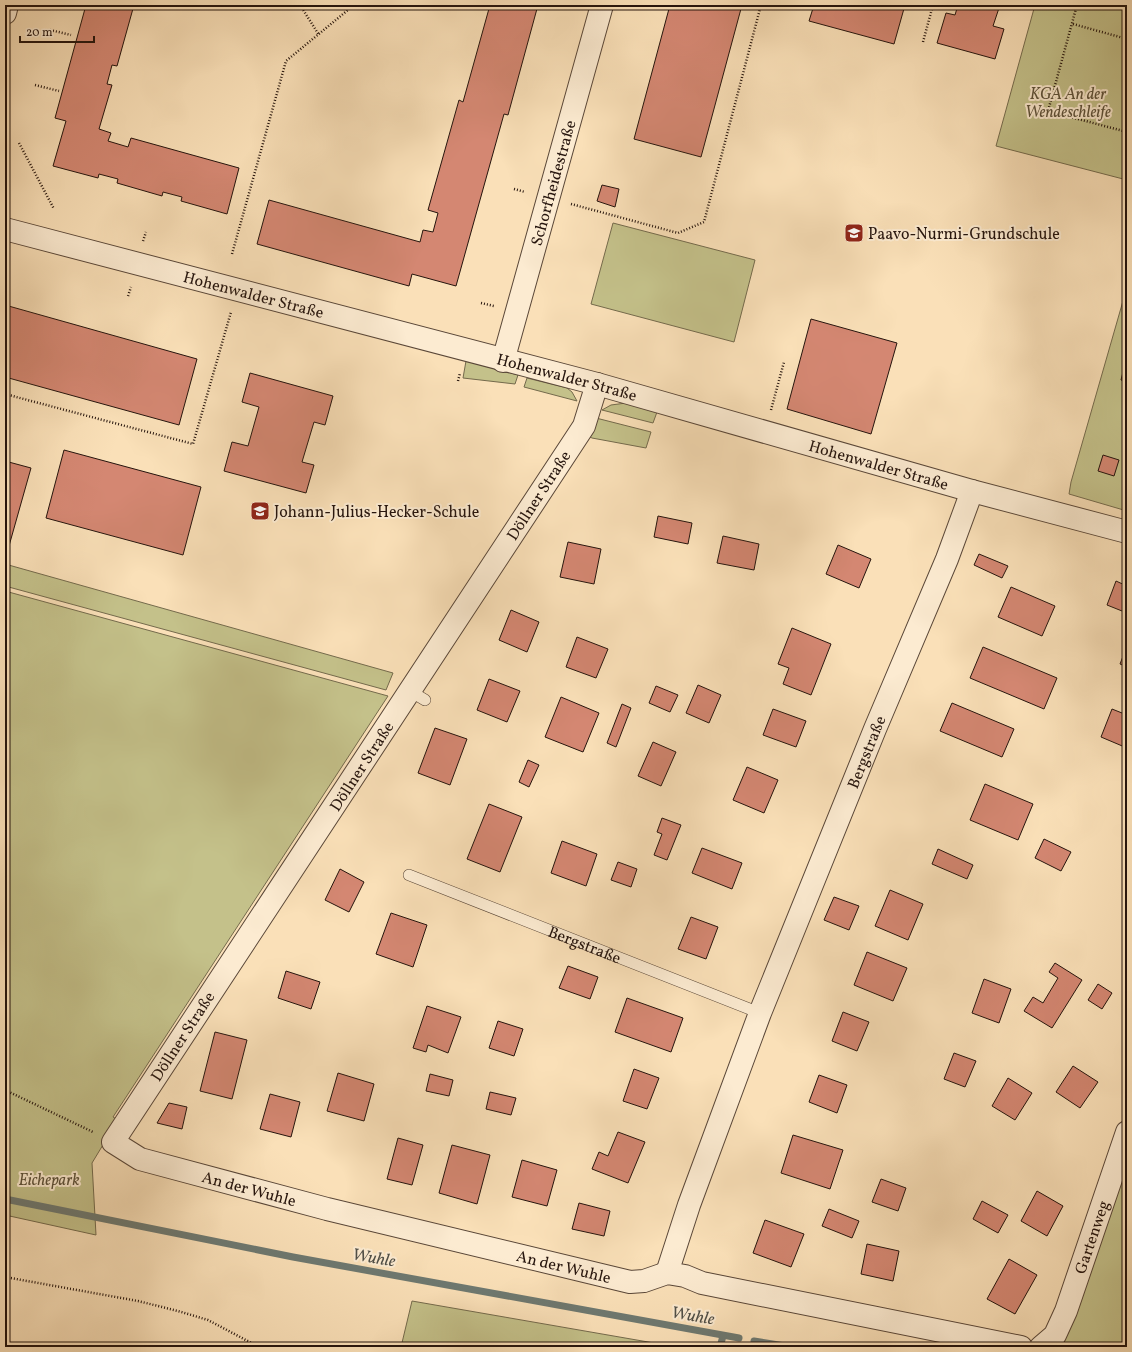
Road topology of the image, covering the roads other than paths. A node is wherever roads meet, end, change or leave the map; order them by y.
1 (7, 5) edge
2 (602, 5) edge
3 (5, 13) edge
4 (5, 229) edge
5 (503, 361) junction
6 (597, 384) junction
7 (972, 491) junction
8 (1127, 532) edge
9 (409, 875) dead end
10 (760, 1013) junction
11 (1127, 1132) edge
12 (114, 1142) joint
13 (667, 1273) junction
14 (1046, 1344) edge
15 (1021, 1347) edge

1 - 3 street
2 - 5 street, Schorfheidestraße
4 - 5 street, Hohenwalder Straße
5 - 6 street, Hohenwalder Straße
6 - 7 street, Hohenwalder Straße
6 - 12 street, Döllner Straße
7 - 8 street, Hohenwalder Straße
7 - 10 street, Bergstraße
9 - 10 lane, Bergstraße
10 - 13 street, Bergstraße
11 - 14 street, Gartenweg
12 - 13 street, An der Wuhle
13 - 15 street, An der Wuhle

